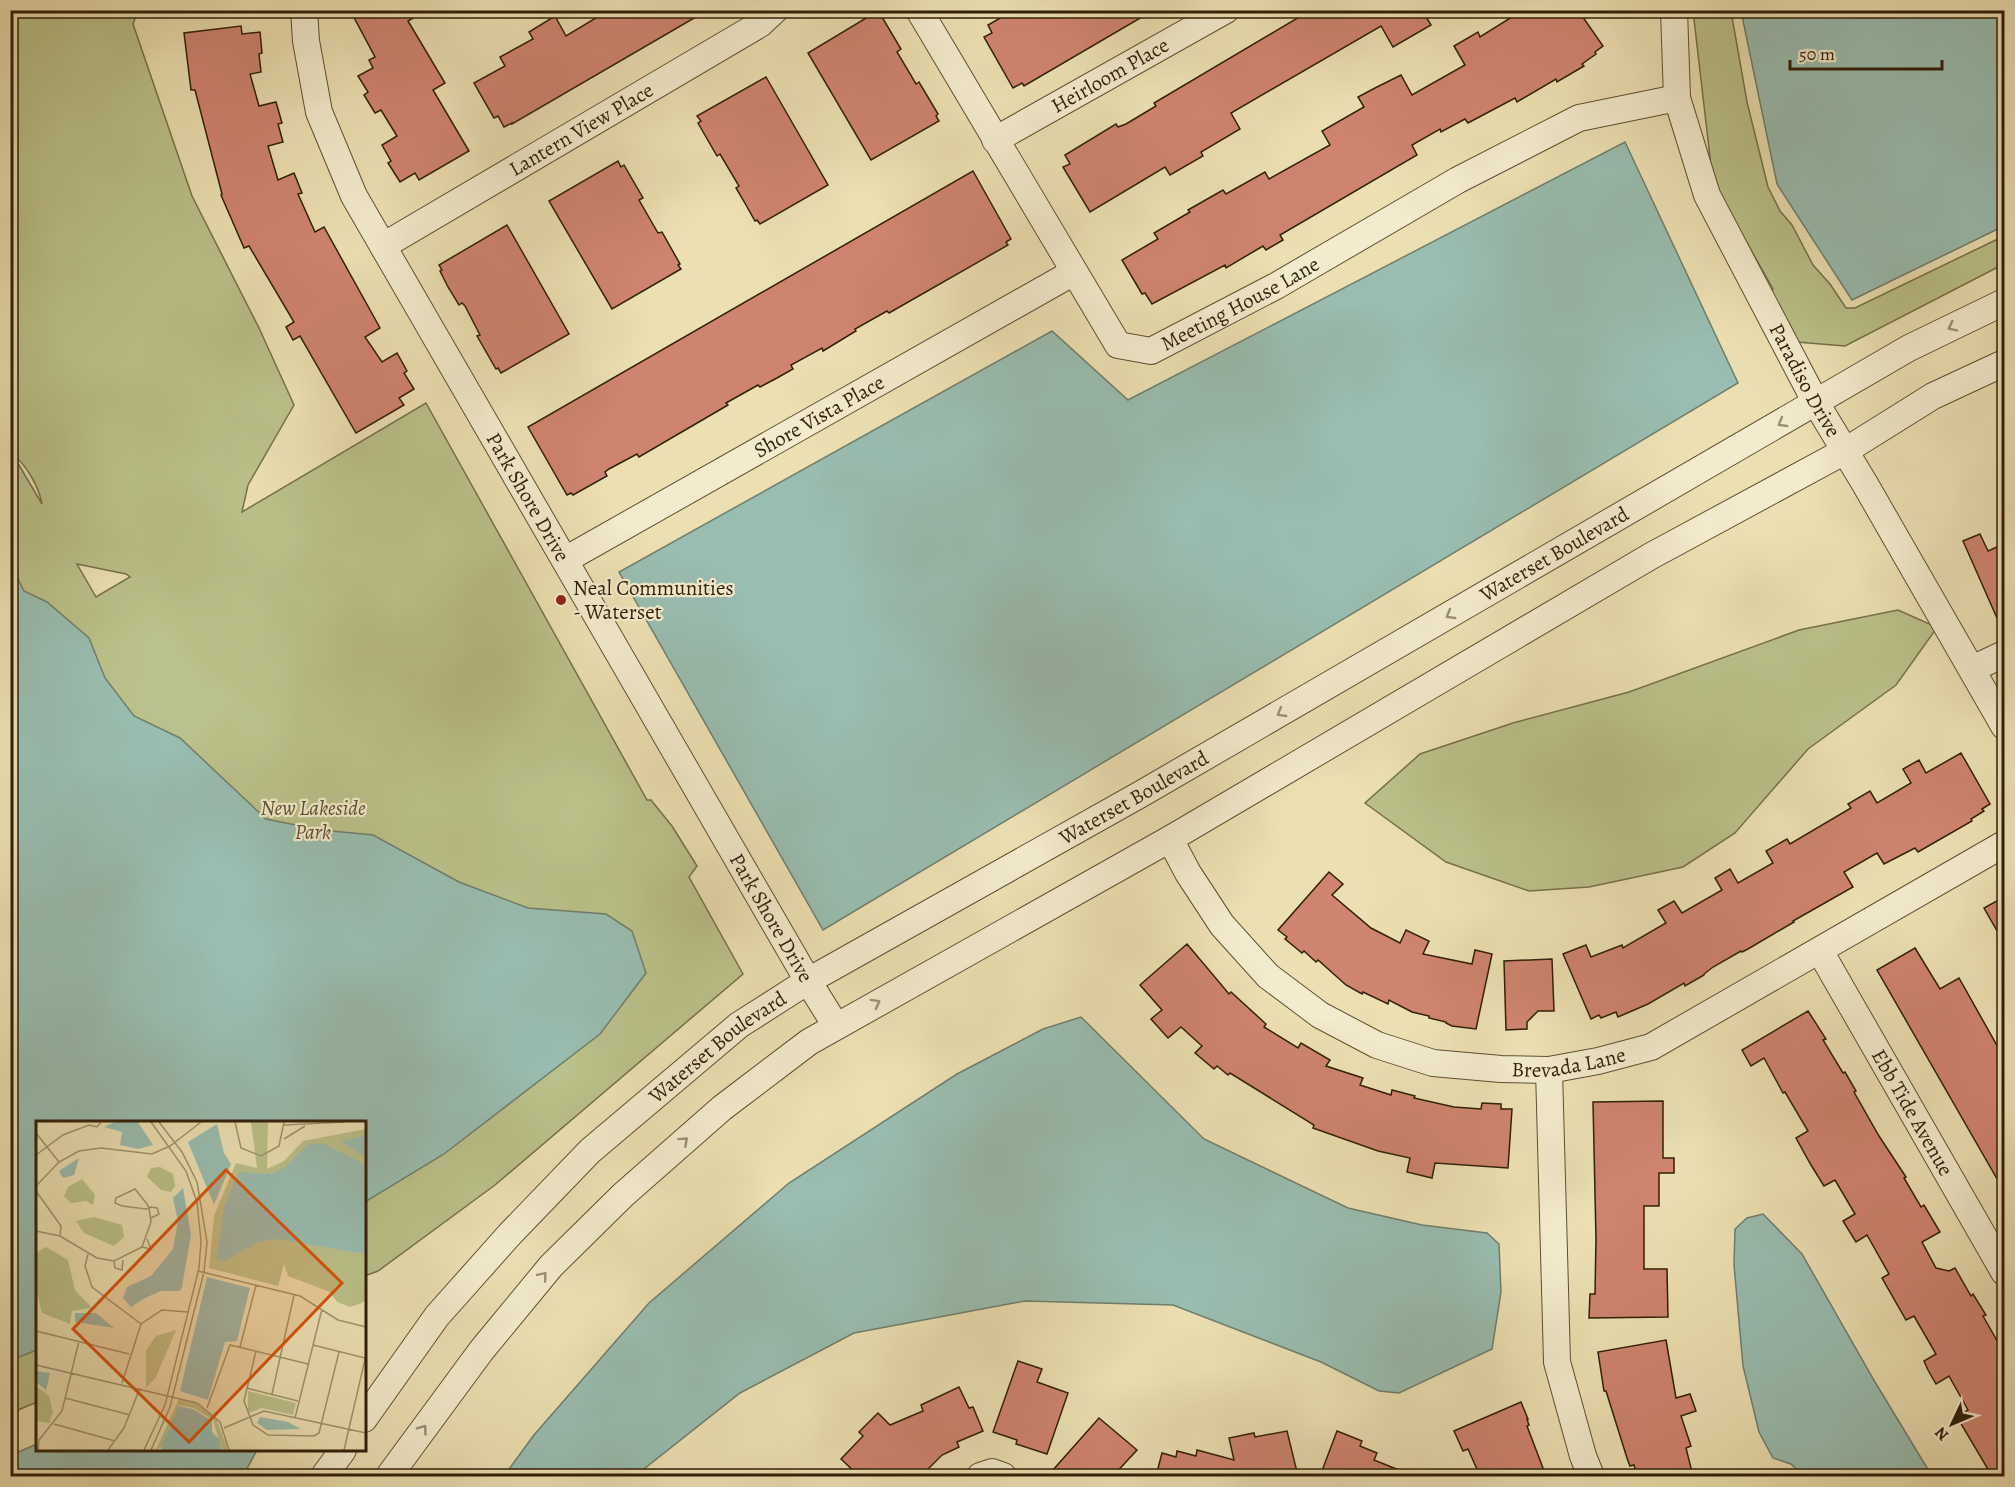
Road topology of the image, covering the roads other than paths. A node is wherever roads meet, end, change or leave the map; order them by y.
1 (304, 10) edge
2 (776, 10) edge
3 (919, 10) edge
4 (1226, 10) edge
5 (1674, 10) edge
6 (1677, 98) junction
7 (995, 140) junction
8 (383, 246) junction
9 (1074, 272) junction
10 (2004, 302) edge
11 (2004, 363) edge
12 (1816, 403) junction
13 (1845, 451) junction
14 (566, 560) junction
15 (2004, 654) edge
16 (1972, 669) junction
17 (2004, 726) edge
18 (1170, 839) junction
19 (2004, 844) edge
20 (1820, 951) junction
21 (808, 981) junction
22 (836, 1026) junction
23 (1549, 1070) junction
24 (2004, 1272) edge
25 (366, 1416) edge
26 (342, 1451) edge
27 (324, 1476) edge
28 (389, 1476) edge
29 (980, 1476) edge
30 (1003, 1476) edge
31 (1591, 1476) edge

1 - 8 street, Park Shore Drive
2 - 8 street, Lantern View Place
3 - 7 street, Meeting House Lane
4 - 7 street, Heirloom Place
5 - 6 street, Paradiso Drive
6 - 9 street, Meeting House Lane
6 - 12 street, Paradiso Drive
7 - 9 street, Meeting House Lane
8 - 14 street, Park Shore Drive
9 - 14 street, Shore Vista Place
10 -> 12 street, Waterset Boulevard
11 - 13 street
12 - 13 street, Paradiso Drive
12 -> 21 street, Waterset Boulevard
13 - 16 street, Paradiso Drive
13 - 18 street
14 - 21 street, Park Shore Drive
15 - 16 street
16 - 17 street, Paradiso Drive
22 -> 18 street
18 - 23 street, Brevada Lane
19 - 20 street, Brevada Lane
20 - 23 street, Brevada Lane
20 - 24 street, Ebb Tide Avenue
21 - 22 street, Park Shore Drive
21 - 25 street, Waterset Boulevard
28 -> 22 street
23 - 31 street
26 - 27 street
29 - 30 street

